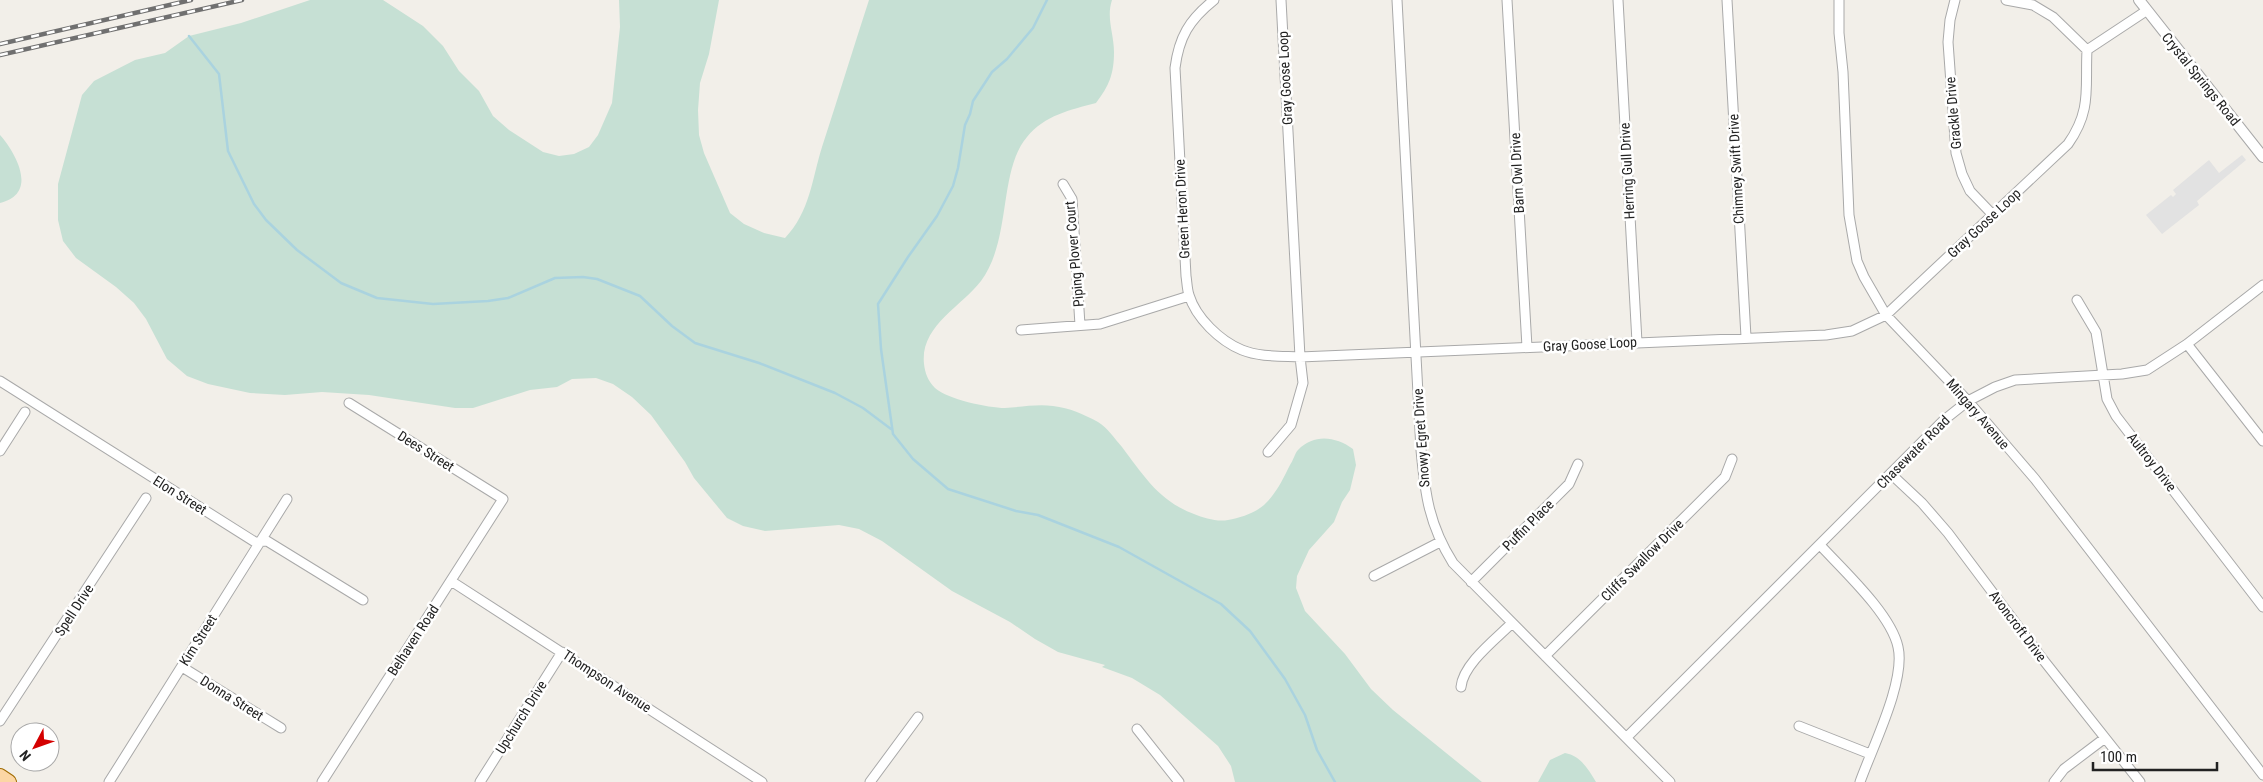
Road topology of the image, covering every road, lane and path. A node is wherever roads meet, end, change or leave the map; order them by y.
1 (1214, 0) edge
2 (1281, 0) edge
3 (1397, 0) edge
4 (1507, 0) edge
5 (1618, 0) edge
6 (1727, 0) edge
7 (1839, 0) edge
8 (1955, 0) edge
9 (2006, 0) edge
10 (2139, 0) edge
11 (2146, 11) junction
12 (2087, 50) junction
13 (2263, 157) edge
14 (1063, 184) dead end
15 (1993, 215) junction
16 (2263, 285) edge
17 (1189, 296) junction
18 (2077, 300) dead end
19 (1886, 316) junction
20 (1080, 325) junction
21 (1021, 330) dead end
22 (1746, 337) junction
23 (1636, 342) junction
24 (2187, 344) junction
25 (1527, 347) junction
26 (1415, 352) junction
27 (1300, 358) junction
28 (2102, 376) junction
29 (0, 381) edge
30 (1968, 401) junction
31 (349, 403) dead end
32 (25, 412) dead end
33 (2263, 441) edge
34 (0, 451) edge
35 (1268, 452) dead end
36 (1732, 459) dead end
37 (1578, 464) dead end
38 (1891, 474) junction
39 (146, 498) dead end
40 (287, 499) dead end
41 (503, 499) joint
42 (260, 542) junction
43 (1440, 542) junction
44 (1820, 545) junction
45 (1374, 576) dead end
46 (452, 581) junction
47 (1471, 582) junction
48 (363, 600) dead end
49 (2263, 607) edge
50 (1512, 623) junction
51 (562, 652) junction
52 (1545, 656) junction
53 (182, 667) junction
54 (1461, 687) dead end
55 (918, 717) dead end
56 (0, 721) edge
57 (1799, 726) dead end
58 (281, 728) dead end
59 (1137, 729) dead end
60 (1627, 737) junction
61 (2105, 738) junction
62 (1870, 754) junction
63 (2263, 774) edge
64 (0, 776) edge
65 (9, 782) edge
66 (110, 782) edge
67 (322, 782) edge
68 (480, 782) edge
69 (762, 782) edge
70 (870, 782) edge
71 (1179, 782) edge
72 (1670, 782) edge
73 (1860, 782) edge
74 (2054, 782) edge
75 (2140, 782) edge

1 - 17 street, Green Heron Drive
2 - 27 street, Gray Goose Loop
3 - 26 street, Snowy Egret Drive
4 - 25 street, Barn Owl Drive
5 - 23 street, Herring Gull Drive
6 - 22 street, Chimney Swift Drive
7 - 19 street, Mingary Avenue
8 - 15 street, Grackle Drive
9 - 12 street
10 - 11 street, Crystal Springs Road
11 - 12 street
11 - 13 street, Crystal Springs Road
12 - 15 street, Gray Goose Loop
14 - 20 street, Piping Plover Court
15 - 19 street, Gray Goose Loop
16 - 24 street, Chasewater Road
17 - 20 street
17 - 27 street, Green Heron Drive
18 - 28 street, Aultroy Drive
19 - 22 street, Gray Goose Loop
19 - 30 street, Mingary Avenue
20 - 21 street
22 - 23 street, Gray Goose Loop
23 - 25 street, Gray Goose Loop
24 - 28 street, Chasewater Road
24 - 33 street
25 - 26 street, Gray Goose Loop
26 - 27 street, Gray Goose Loop
26 - 43 street, Snowy Egret Drive
27 - 35 street
28 - 30 street, Chasewater Road
28 - 49 street, Aultroy Drive
29 - 42 street, Elon Street
30 - 38 street, Chasewater Road
30 - 63 street, Mingary Avenue
31 - 41 street, Dees Street
32 - 34 street
36 - 52 street, Cliffs Swallow Drive
37 - 47 street, Puffin Place
38 - 44 street, Chasewater Road
38 - 61 street, Avoncroft Drive
39 - 56 street, Spell Drive
40 - 42 street, Kim Street
41 - 46 street, Belhaven Road
42 - 48 street, Elon Street
42 - 53 street, Kim Street
43 - 45 street
43 - 47 street, Snowy Egret Drive
44 - 60 street, Chasewater Road
44 - 62 street
46 - 51 street, Thompson Avenue
46 - 67 street, Belhaven Road
47 - 50 street, Snowy Egret Drive
50 - 52 street, Snowy Egret Drive
50 - 54 street
51 - 68 street, Upchurch Drive
51 - 69 street, Thompson Avenue
52 - 60 street, Snowy Egret Drive
53 - 58 street, Donna Street
53 - 66 street, Kim Street
55 - 70 street
57 - 62 street
59 - 71 street
60 - 72 street, Snowy Egret Drive
61 - 74 street
61 - 75 street, Avoncroft Drive
62 - 73 street
64 - 65 main road

